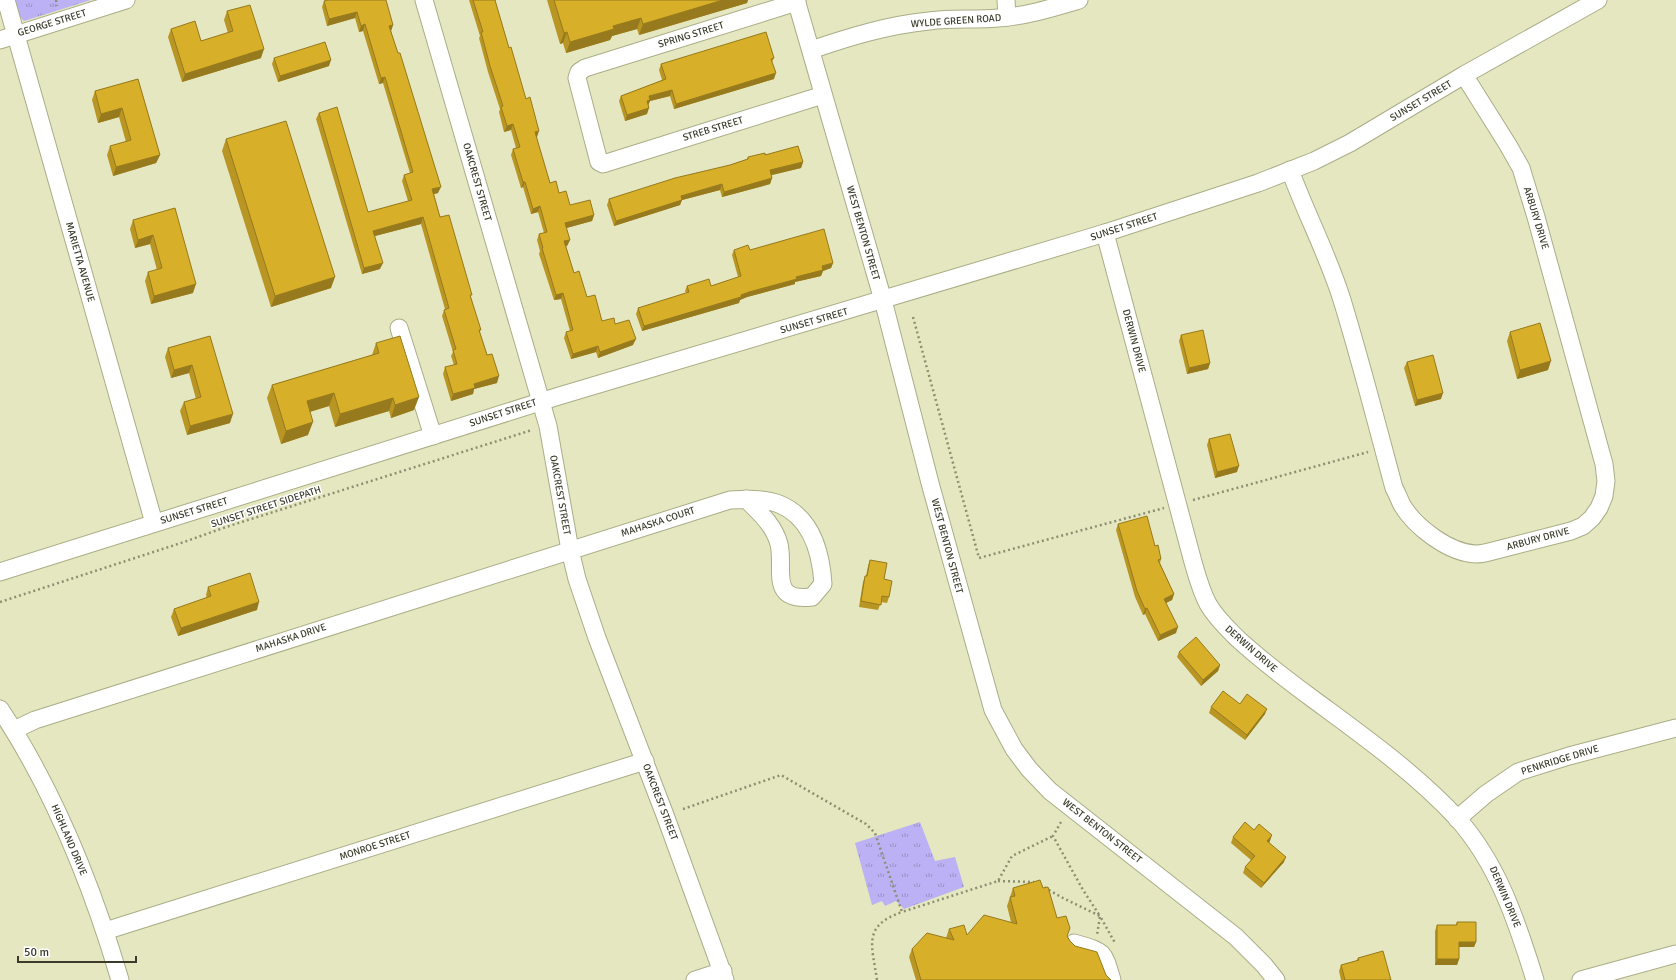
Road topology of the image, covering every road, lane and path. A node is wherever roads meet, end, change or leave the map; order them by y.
1 (6, 0) edge
2 (56, 0) edge
3 (126, 0) edge
4 (424, 0) edge
5 (1006, 0) edge
6 (1079, 0) edge
7 (1598, 0) edge
8 (797, 1) edge
9 (58, 6) dead end
10 (1007, 17) junction
11 (8, 37) edge
12 (811, 50) junction
13 (1464, 75) junction
14 (823, 95) junction
15 (604, 164) joint
16 (1290, 170) junction
17 (1105, 233) junction
18 (882, 300) junction
19 (913, 317) dead end
20 (399, 328) dead end
21 (541, 401) junction
22 (537, 429) dead end
23 (433, 436) junction
24 (1370, 452) dead end
25 (746, 499) junction
26 (1187, 502) dead end
27 (1165, 508) dead end
28 (154, 523) junction
29 (570, 550) junction
30 (0, 572) edge
31 (0, 602) edge
32 (0, 709) edge
33 (1676, 728) edge
34 (14, 730) junction
35 (645, 761) junction
36 (682, 809) dead end
37 (1457, 819) junction
38 (1061, 822) dead end
39 (1053, 836) junction
40 (998, 882) junction
41 (902, 912) junction
42 (1100, 916) junction
43 (105, 932) junction
44 (1074, 943) edge
45 (1095, 949) junction
46 (1119, 949) dead end
47 (1676, 954) edge
48 (724, 976) edge
49 (120, 980) edge
50 (695, 980) edge
51 (877, 980) edge
52 (1112, 980) edge
53 (1276, 980) edge
54 (1535, 980) edge
55 (1581, 980) edge

1 - 11 street, MARIETTA AVENUE
2 - 9 path
3 - 11 street, GEORGE STREET
4 - 21 street, OAKCREST STREET
5 - 10 street
6 - 10 street, WYLDE GREEN ROAD
7 - 13 street, SUNSET STREET
8 - 12 street, WEST BENTON STREET
8 - 15 street, SPRING STREET
10 - 12 street, WYLDE GREEN ROAD
11 - 28 street, MARIETTA AVENUE
12 - 14 street, WEST BENTON STREET
13 - 16 street, SUNSET STREET
13 - 16 street, ARBURY DRIVE
14 - 15 street, STREB STREET
14 - 18 street, WEST BENTON STREET
16 - 17 street, SUNSET STREET
17 - 18 street, SUNSET STREET
17 - 37 street, DERWIN DRIVE
18 - 21 street, SUNSET STREET
18 - 53 street, WEST BENTON STREET
19 - 27 path
20 - 23 street
21 - 23 street, SUNSET STREET
21 - 29 street, OAKCREST STREET
22 - 31 path, SUNSET STREET SIDEPATH
23 - 28 street, SUNSET STREET
24 - 26 path
25 - 25 street, MAHASKA COURT
25 - 29 street, MAHASKA COURT
28 - 30 street, SUNSET STREET
29 - 34 street, MAHASKA DRIVE
29 - 35 street, OAKCREST STREET
32 - 34 street, HIGHLAND DRIVE
33 - 37 street, PENKRIDGE DRIVE
34 - 43 street, HIGHLAND DRIVE
35 - 43 street, MONROE STREET
35 - 48 street, OAKCREST STREET
36 - 41 path
37 - 54 street, DERWIN DRIVE
38 - 39 path
39 - 40 path
39 - 42 path
40 - 41 path
40 - 42 path
41 - 51 path
42 - 45 path
42 - 46 path
43 - 49 street, HIGHLAND DRIVE
44 - 45 street
45 - 52 street
47 - 55 street
48 - 50 street

